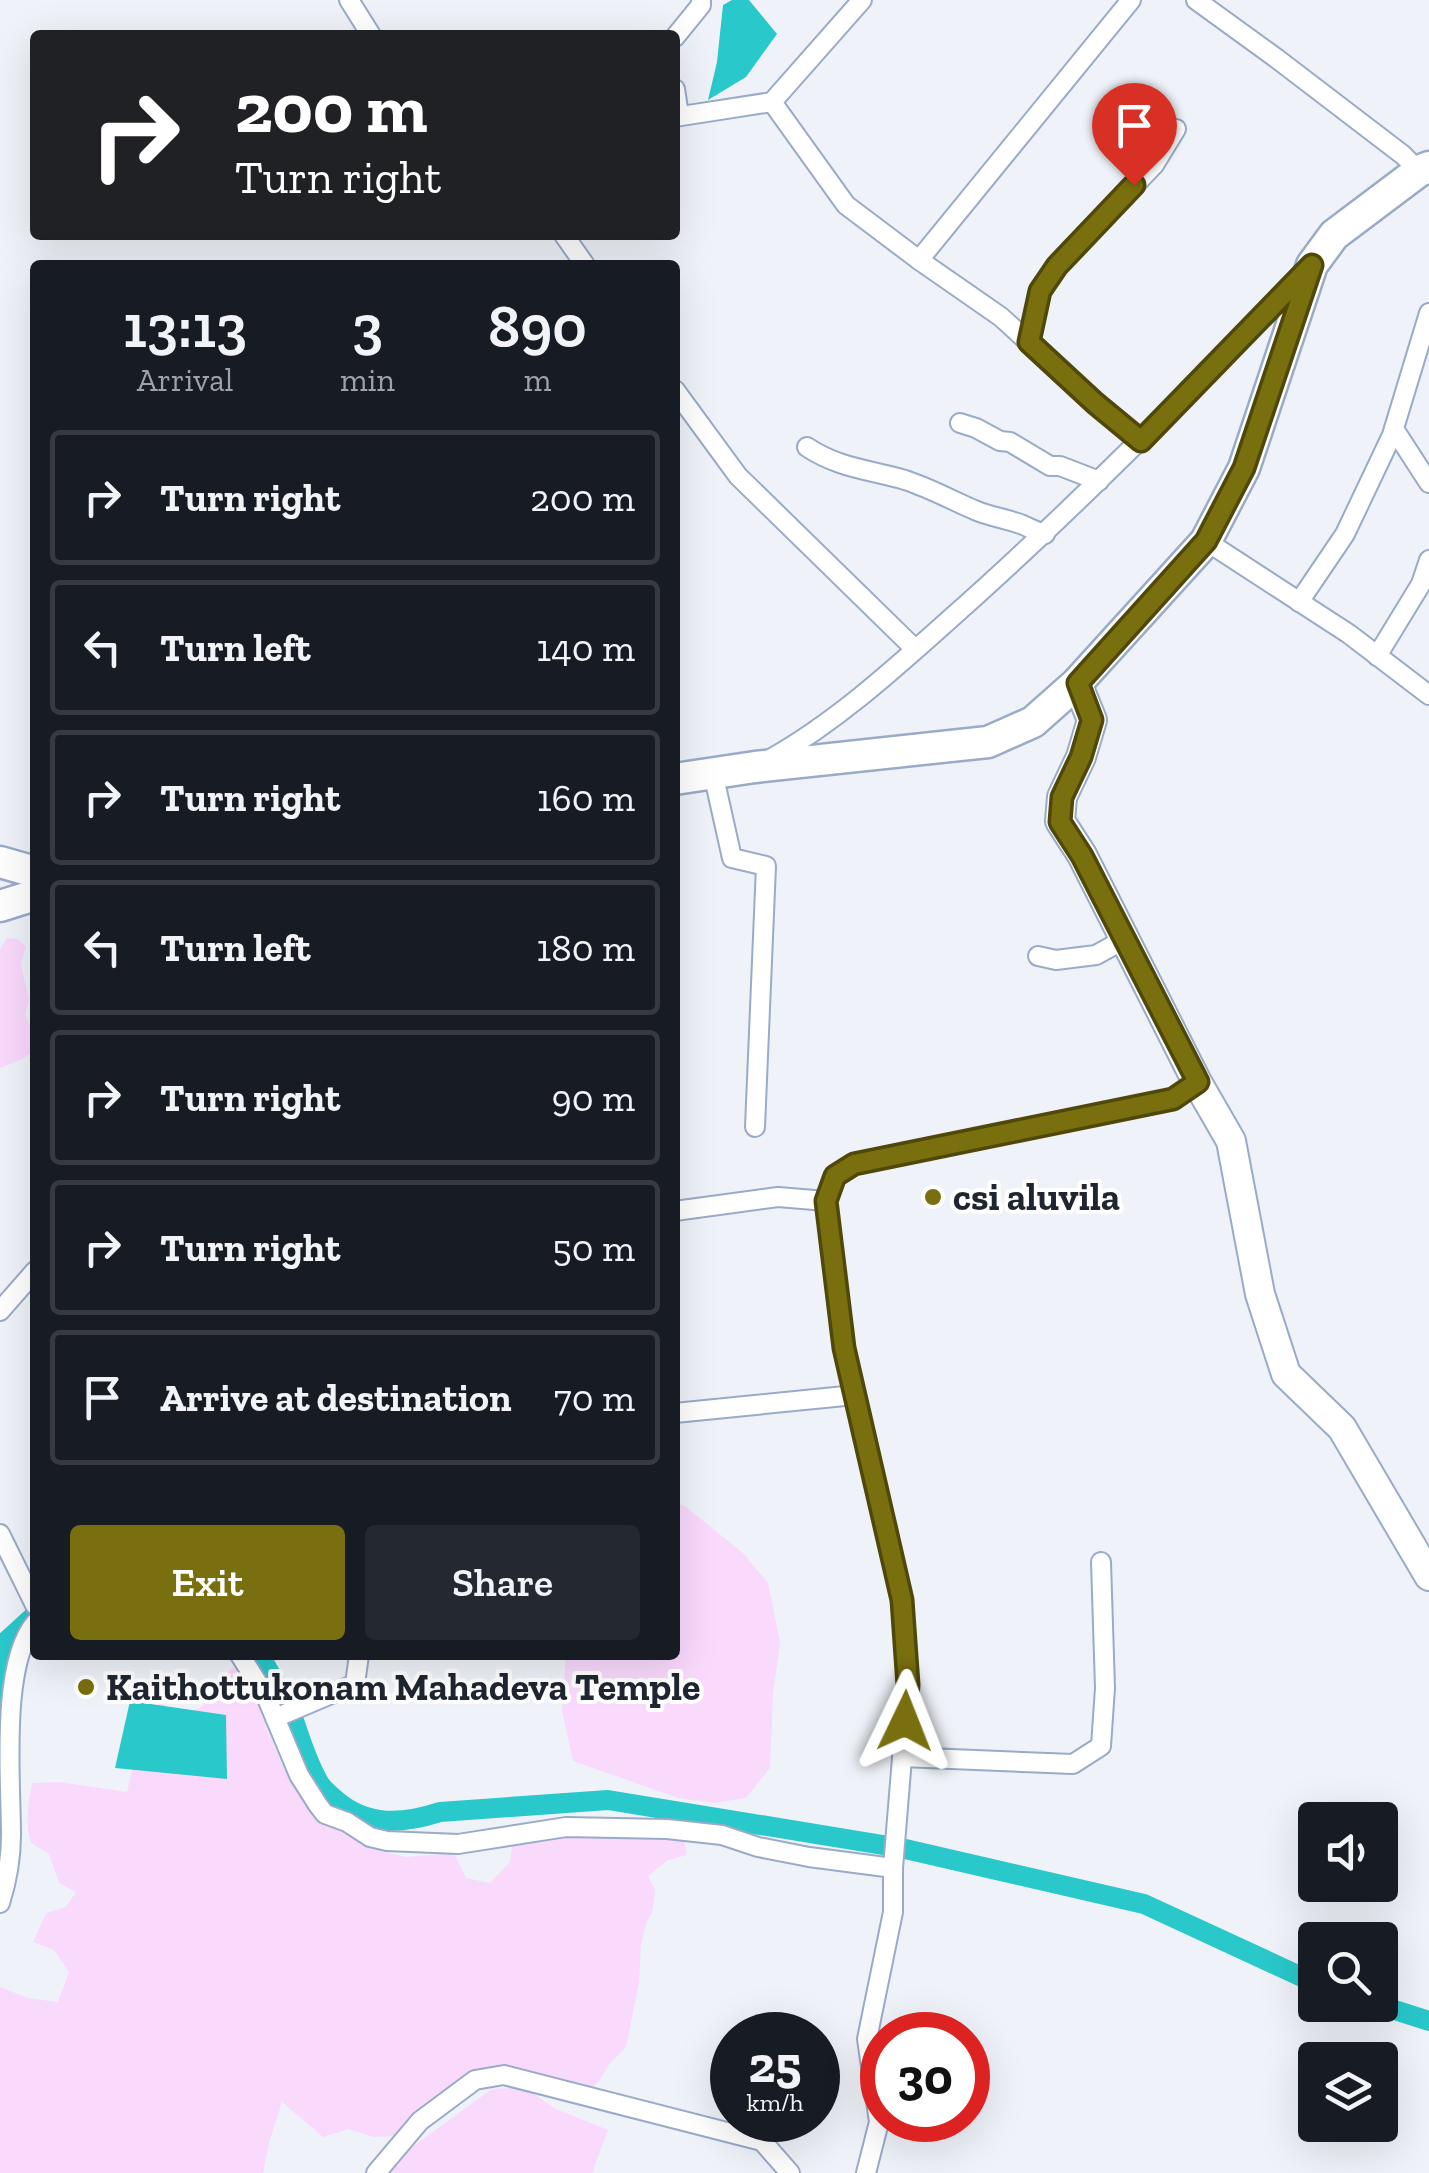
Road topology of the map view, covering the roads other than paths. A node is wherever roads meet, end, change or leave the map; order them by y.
1 (349, 0) edge
2 (701, 0) edge
3 (862, 0) edge
4 (1132, 0) edge
5 (1196, 0) edge
6 (368, 30) edge
7 (680, 31) edge
8 (772, 102) junction
9 (680, 116) edge
10 (1176, 129) dead end
11 (1426, 164) edge
12 (920, 260) junction
13 (1312, 265) junction
14 (1429, 314) edge
15 (1029, 342) junction
16 (680, 397) edge
17 (960, 423) dead end
18 (1394, 428) junction
19 (1141, 441) junction
20 (808, 447) dead end
21 (1099, 481) junction
22 (1429, 483) edge
23 (1044, 534) junction
24 (1206, 541) junction
25 (1429, 560) edge
26 (1299, 602) junction
27 (916, 650) junction
28 (1377, 656) junction
29 (1078, 683) junction
30 (1429, 695) edge
31 (755, 767) junction
32 (713, 773) junction
33 (680, 778) edge
34 (0, 862) edge
35 (30, 871) edge
36 (30, 897) edge
37 (0, 906) edge
38 (1125, 938) junction
39 (1038, 956) dead end
40 (1198, 1082) junction
41 (755, 1126) dead end
42 (826, 1201) junction
43 (680, 1210) edge
44 (30, 1276) edge
45 (0, 1310) edge
46 (855, 1395) junction
47 (680, 1413) edge
48 (0, 1534) edge
49 (1102, 1562) dead end
50 (1429, 1576) edge
51 (30, 1595) edge
52 (30, 1628) edge
53 (243, 1660) edge
54 (357, 1660) edge
55 (276, 1718) junction
56 (902, 1758) junction
57 (893, 1868) junction
58 (0, 1903) edge
59 (376, 2173) edge
60 (790, 2173) edge
61 (866, 2173) edge

1 - 6 street
2 - 7 street
3 - 8 street
4 - 12 street
5 - 11 street
8 - 9 street
8 - 12 street
10 - 15 street
11 - 13 main road
12 - 15 street
13 - 19 street
13 - 24 main road
14 - 18 street
15 - 19 street
16 - 27 street
17 - 21 street
18 - 22 street
18 - 26 street
19 - 21 street
20 - 23 street
21 - 23 street
23 - 27 street
24 - 26 street
24 - 29 main road
25 - 28 street
26 - 28 street
27 - 31 street
28 - 30 street
29 - 31 main road
29 - 38 street
31 - 32 main road
32 - 33 main road
32 - 41 street
34 - 35 main road
36 - 37 main road
38 - 39 street
38 - 40 street
40 - 42 street
40 - 50 street
42 - 43 street
42 - 46 street
44 - 45 street
46 - 47 street
46 - 56 street
48 - 51 street
49 - 56 street
52 - 58 street
53 - 55 street
54 - 55 street
55 - 57 street
56 - 57 street
57 - 61 street
59 - 60 street

